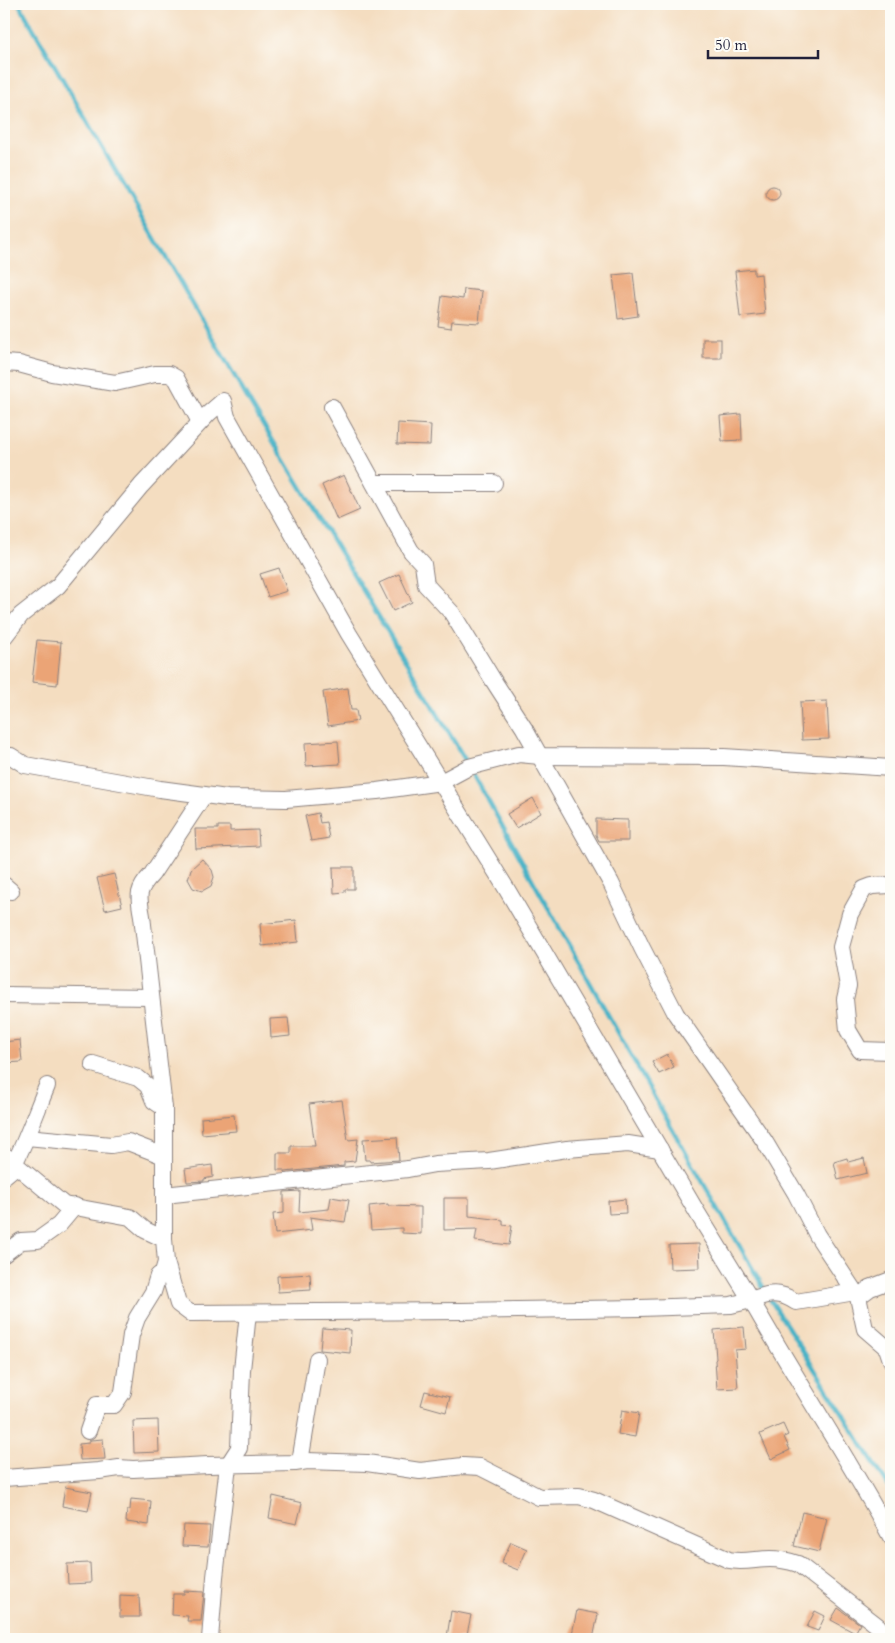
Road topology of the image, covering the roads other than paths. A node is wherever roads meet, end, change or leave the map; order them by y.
1 (4, 363) edge
2 (332, 406) dead end
3 (200, 422) junction
4 (374, 483) junction
5 (494, 483) dead end
6 (4, 636) edge
7 (4, 756) edge
8 (540, 756) junction
9 (891, 768) edge
10 (440, 782) junction
11 (204, 795) junction
12 (891, 885) edge
13 (4, 995) edge
14 (152, 997) junction
15 (891, 1051) edge
16 (94, 1064) dead end
17 (47, 1086) dead end
18 (164, 1108) junction
19 (27, 1137) junction
20 (660, 1149) junction
21 (164, 1156) junction
22 (9, 1165) edge
23 (164, 1195) junction
24 (74, 1206) junction
25 (164, 1239) junction
26 (4, 1254) edge
27 (166, 1262) junction
28 (891, 1280) edge
29 (856, 1295) junction
30 (751, 1300) junction
31 (248, 1313) junction
32 (317, 1359) dead end
33 (891, 1360) edge
34 (88, 1431) dead end
35 (300, 1462) junction
36 (228, 1464) junction
37 (4, 1478) edge
38 (891, 1537) edge
39 (210, 1639) edge
40 (886, 1639) edge

1 - 3 street
2 - 4 street
3 - 6 street
3 - 10 street
4 - 5 street
4 - 8 street
7 - 11 street
8 - 9 street
8 - 10 street
8 - 29 street
10 - 11 street
10 - 20 street
11 - 14 street
12 - 15 street
13 - 14 street
14 - 18 street
16 - 18 street
17 - 19 street
18 - 21 street
19 - 21 street
19 - 22 street
20 - 23 street
20 - 30 street
21 - 23 street
22 - 24 street
23 - 25 street
24 - 25 street
24 - 26 street
25 - 27 street
27 - 31 street
27 - 34 street
28 - 29 street
29 - 30 street
29 - 33 street
30 - 31 street
30 - 38 street
31 - 36 street
32 - 35 street
35 - 36 street
35 - 40 street
36 - 37 street
36 - 39 street

